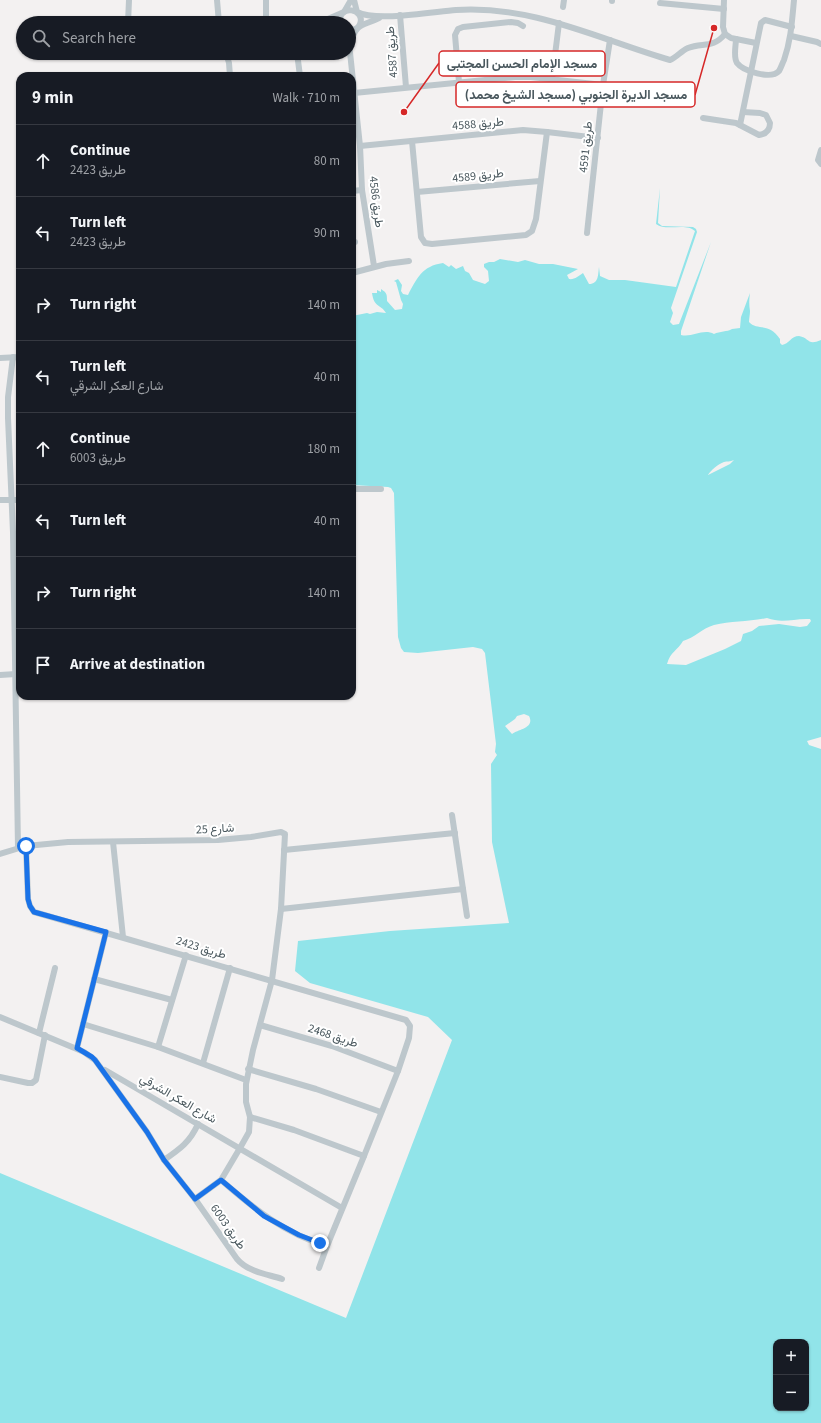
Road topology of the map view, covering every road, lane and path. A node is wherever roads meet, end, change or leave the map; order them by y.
1 (129, 0) edge
2 (217, 0) edge
3 (266, 0) edge
4 (351, 0) edge
5 (354, 0) edge
6 (564, 0) edge
7 (724, 0) edge
8 (794, 0) edge
9 (660, 3) dead end
10 (563, 7) dead end
11 (724, 9) junction
12 (344, 12) junction
13 (356, 12) junction
14 (400, 15) junction
15 (128, 16) edge
16 (218, 16) edge
17 (266, 16) edge
18 (336, 16) edge
19 (341, 16) edge
20 (381, 17) junction
21 (559, 23) junction
22 (523, 26) dead end
23 (358, 27) junction
24 (792, 27) junction
25 (356, 30) edge
26 (725, 34) junction
27 (791, 36) junction
28 (736, 38) junction
29 (610, 40) junction
30 (756, 43) junction
31 (821, 44) edge
32 (228, 60) edge
33 (299, 60) edge
34 (351, 60) edge
35 (751, 71) junction
36 (230, 72) edge
37 (300, 72) edge
38 (352, 72) edge
39 (552, 79) junction
40 (459, 82) junction
41 (603, 85) junction
42 (406, 87) junction
43 (356, 93) edge
44 (356, 111) edge
45 (742, 112) junction
46 (703, 118) dead end
47 (740, 124) junction
48 (547, 132) junction
49 (598, 138) junction
50 (412, 141) junction
51 (360, 146) junction
52 (821, 150) edge
53 (821, 164) edge
54 (540, 181) junction
55 (362, 190) junction
56 (356, 191) edge
57 (417, 192) junction
58 (587, 233) dead end
59 (409, 261) dead end
60 (374, 266) junction
61 (356, 272) edge
62 (0, 358) edge
63 (13, 358) junction
64 (16, 358) edge
65 (356, 489) edge
66 (381, 489) dead end
67 (0, 500) edge
68 (12, 500) junction
69 (16, 500) edge
70 (16, 674) joint
71 (0, 675) edge
72 (16, 700) edge
73 (452, 815) dead end
74 (455, 833) junction
75 (113, 842) junction
76 (26, 846) junction
77 (18, 848) junction
78 (284, 850) junction
79 (0, 854) edge
80 (463, 889) junction
81 (281, 909) junction
82 (467, 916) dead end
83 (106, 932) junction
84 (123, 937) junction
85 (186, 955) junction
86 (55, 968) dead end
87 (230, 968) junction
88 (94, 979) junction
89 (272, 980) junction
90 (172, 1000) junction
91 (0, 1017) edge
92 (83, 1024) junction
93 (260, 1025) junction
94 (42, 1034) junction
95 (158, 1047) junction
96 (77, 1048) junction
97 (203, 1064) junction
98 (102, 1068) junction
99 (248, 1069) junction
100 (398, 1071) junction
101 (0, 1077) edge
102 (246, 1080) junction
103 (381, 1112) junction
104 (250, 1117) junction
105 (198, 1124) junction
106 (240, 1148) junction
107 (364, 1156) junction
108 (164, 1160) junction
109 (221, 1180) junction
110 (195, 1199) junction
111 (342, 1208) junction
112 (328, 1246) junction
113 (319, 1268) dead end
114 (282, 1279) dead end

1 - 15 street
2 - 16 street
3 - 17 street
4 - 12 street
5 - 13 street
6 - 10 street
7 - 11 street
8 - 24 street
9 - 11 street
11 - 26 street
12 - 13 street
12 - 18 street
12 - 19 street
13 - 20 street
13 - 23 street
14 - 20 street
14 - 21 street
14 - 42 street, طريق 4587
20 - 23 street
21 - 29 street
21 - 39 street
22 - 40 street
23 - 25 street, طريق 4586
24 - 27 street
24 - 30 street
26 - 28 street
26 - 29 street
27 - 31 street
27 - 35 street
28 - 30 street
28 - 35 street
29 - 41 street, طريق 4591
30 - 35 street
32 - 36 street
33 - 37 street
34 - 38 street, طريق 4586
35 - 45 street
39 - 40 street, طريق 4587
39 - 41 street, طريق 4587
40 - 42 street, طريق 4587
41 - 49 street, طريق 4591
42 - 43 street, طريق 4587
44 - 51 street, طريق 4586
45 - 47 street
45 - 47 street
46 - 47 street
48 - 49 street, طريق 4588
48 - 50 street, طريق 4588
48 - 54 street
49 - 58 street, طريق 4591
50 - 51 street, طريق 4588
50 - 57 street
51 - 55 street, طريق 4586
52 - 53 street
54 - 57 street, طريق 4589
54 - 57 street
55 - 56 street
55 - 60 street, طريق 4586
59 - 60 street
60 - 61 street
62 - 63 street
63 - 64 street
63 - 68 street
65 - 66 street
67 - 68 street
68 - 69 street
68 - 70 street
70 - 71 street
72 - 77 street
73 - 74 street
74 - 78 street
74 - 80 street
75 - 76 street, شارع 25
75 - 78 street, شارع 25
75 - 84 street
76 - 77 street, شارع 25
76 - 83 street, طريق 2423
77 - 79 street, شارع 25
78 - 81 street, شارع 25
80 - 81 street
80 - 82 street
81 - 89 street, شارع 25
83 - 84 street, طريق 2423
83 - 88 street
84 - 85 street, طريق 2423
85 - 87 street, طريق 2423
85 - 90 street
86 - 94 street
87 - 89 street, طريق 2423
87 - 97 street
88 - 90 street
88 - 92 street
89 - 93 street, شارع 25
89 - 100 street, طريق 2423
90 - 95 street
91 - 94 street, شارع العكر الشرقي
92 - 95 street
92 - 96 street
93 - 99 street, شارع 25
93 - 100 street, طريق 2468
94 - 96 street, شارع العكر الشرقي
94 - 101 street
95 - 97 street
96 - 98 street, شارع العكر الشرقي
97 - 102 street
98 - 105 street, شارع العكر الشرقي
98 - 108 street, طريق 6003
99 - 102 street, شارع 25
99 - 103 street
100 - 103 street
102 - 104 street, شارع 25
103 - 107 street
104 - 106 street
104 - 107 street
105 - 106 street, شارع العكر الشرقي
105 - 108 street
106 - 109 street
106 - 111 street, شارع العكر الشرقي
107 - 111 street
108 - 110 street, طريق 6003
109 - 110 street
109 - 112 street
110 - 114 street, طريق 6003
111 - 112 street
112 - 113 street

